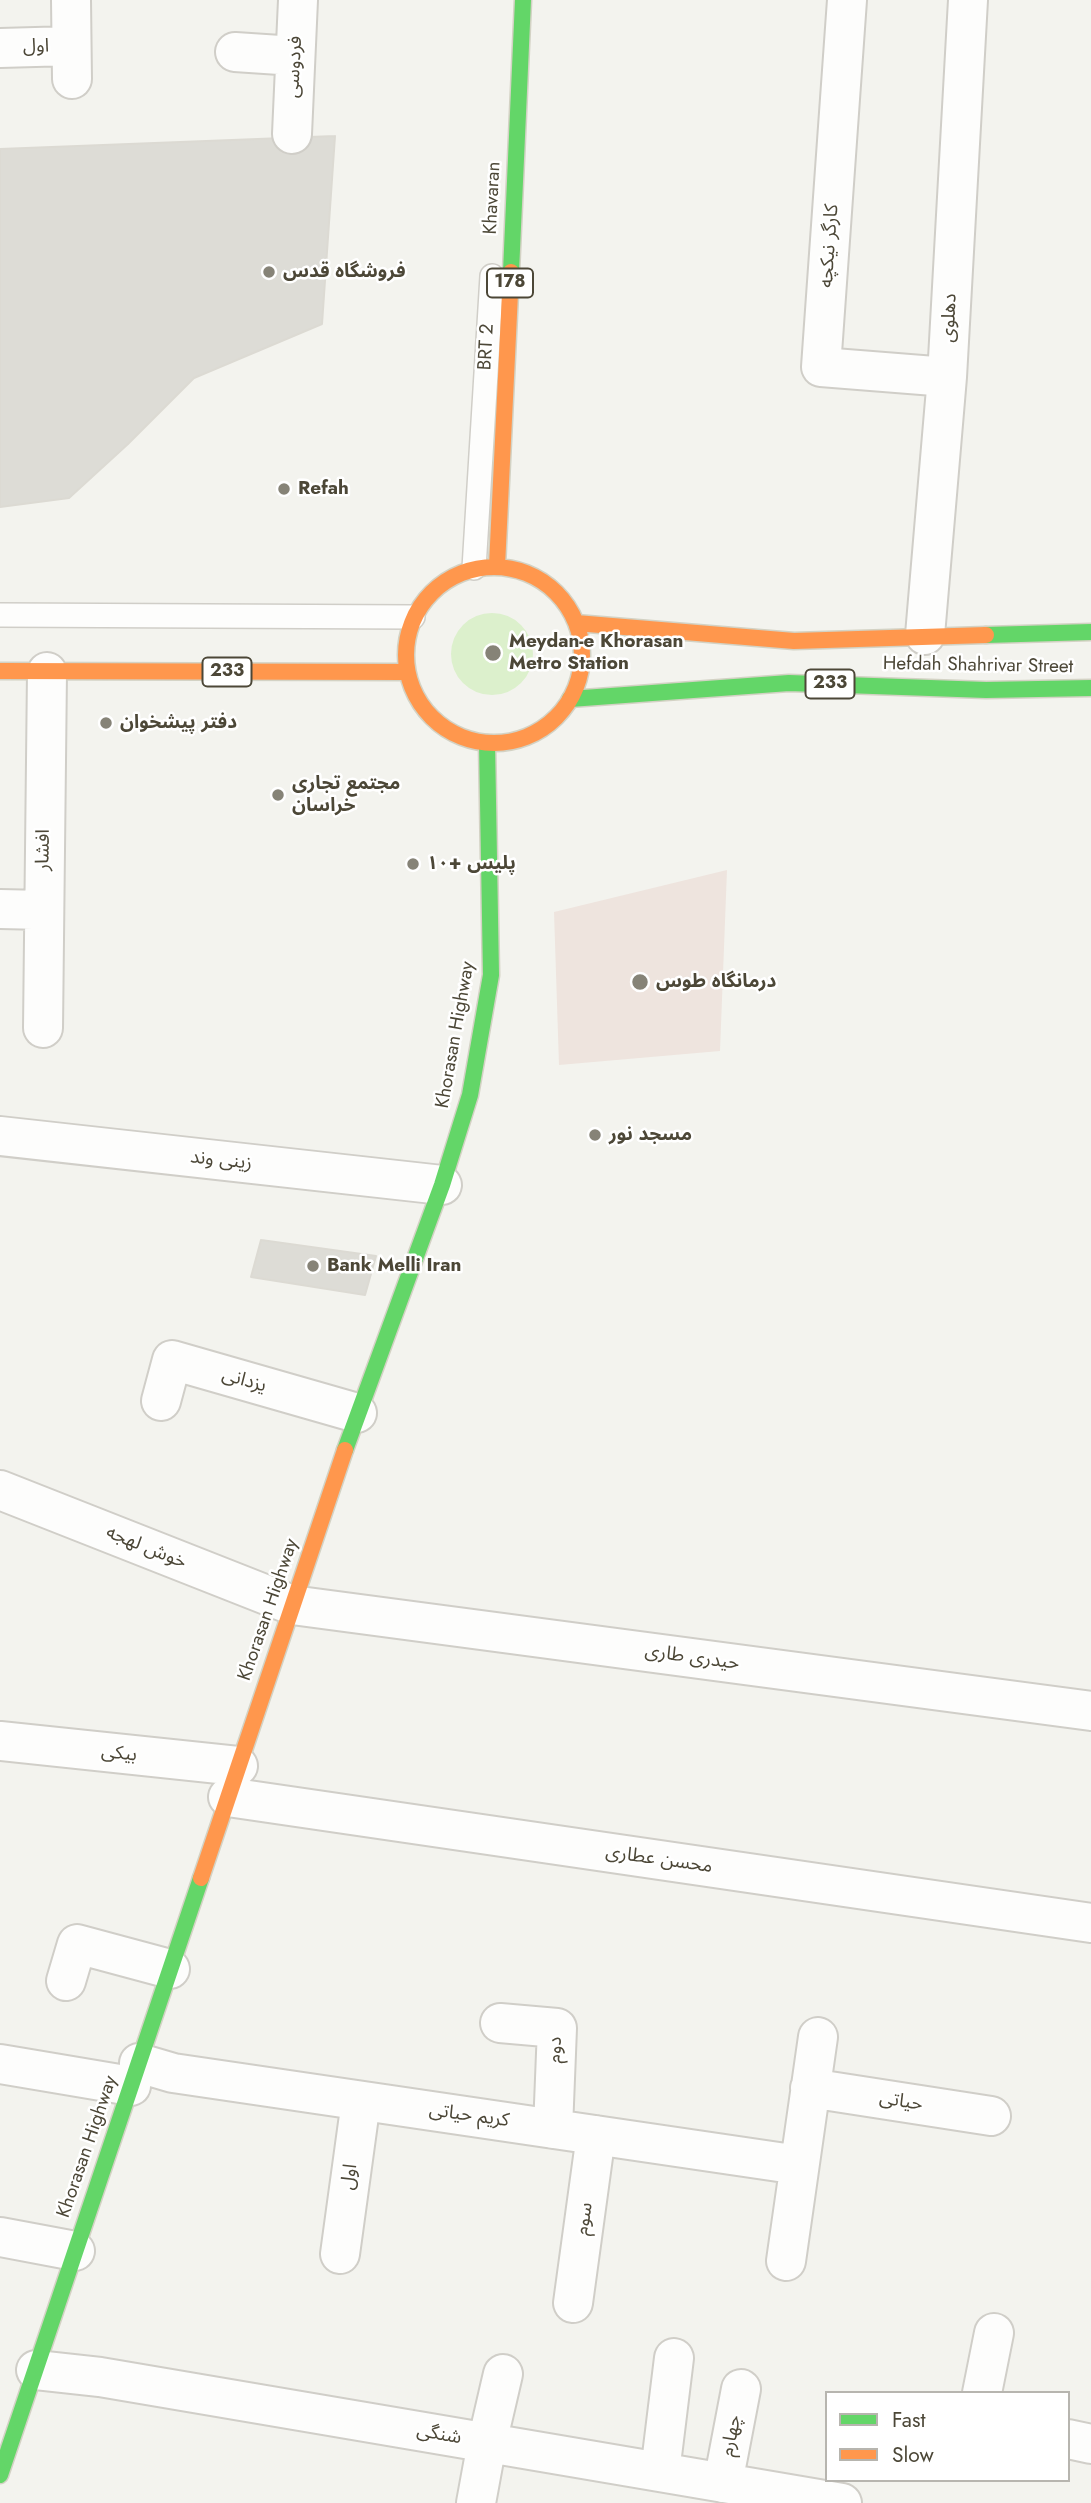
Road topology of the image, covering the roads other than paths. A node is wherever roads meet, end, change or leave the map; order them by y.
1 (71, 0) edge
2 (298, 0) edge
3 (508, 0) edge
4 (523, 0) edge
5 (847, 0) edge
6 (968, 0) edge
7 (0, 48) edge
8 (235, 52) dead end
9 (295, 56) junction
10 (292, 134) dead end
11 (947, 377) junction
12 (485, 567) junction
13 (0, 615) edge
14 (414, 617) junction
15 (576, 623) junction
16 (1091, 632) edge
17 (925, 635) junction
18 (0, 671) edge
19 (47, 672) junction
20 (407, 672) junction
21 (1091, 688) edge
22 (570, 699) junction
23 (487, 743) junction
24 (0, 909) edge
25 (44, 910) junction
26 (43, 1028) dead end
27 (0, 1136) edge
28 (442, 1185) junction
29 (161, 1401) dead end
30 (357, 1413) junction
31 (0, 1490) edge
32 (292, 1605) junction
33 (1091, 1712) edge
34 (0, 1741) edge
35 (233, 1782) junction
36 (1091, 1923) edge
37 (170, 1969) junction
38 (66, 1981) dead end
39 (500, 2023) dead end
40 (818, 2037) dead end
41 (0, 2064) edge
42 (135, 2075) junction
43 (810, 2088) junction
44 (361, 2101) junction
45 (991, 2116) dead end
46 (553, 2129) junction
47 (596, 2135) junction
48 (799, 2165) junction
49 (0, 2237) edge
50 (75, 2251) junction
51 (340, 2254) dead end
52 (786, 2261) dead end
53 (573, 2303) dead end
54 (994, 2333) dead end
55 (674, 2358) dead end
56 (36, 2370) junction
57 (503, 2374) dead end
58 (741, 2389) dead end
59 (982, 2391) edge
60 (1070, 2440) edge
61 (487, 2443) junction
62 (1091, 2444) edge
63 (660, 2472) junction
64 (0, 2475) edge
65 (723, 2483) junction
66 (476, 2503) edge
67 (842, 2503) edge

1 - 7 street, اول
2 - 9 street, فردوسی
3 - 12 lane, BRT 2
4 - 12 main road, Khavaran / 178
5 - 11 street, کارگر نیکچه
6 - 11 street, دهلوی
8 - 9 street
9 - 10 street, فردوسی
11 - 17 street, دهلوی
12 - 14 main road
12 - 15 main road
13 - 14 lane
14 - 20 main road
15 - 17 main road, Hefdah Shahrivar Street
15 - 22 main road
16 - 17 main road, Hefdah Shahrivar Street
18 - 19 main road, 233
19 - 20 main road, 233
19 - 25 street, افشار
20 - 23 main road
21 - 22 main road, Hefdah Shahrivar Street / 233
22 - 23 main road
23 - 28 main road, Khorasan Highway
24 - 25 street
25 - 26 street, افشار
27 - 28 street, زینی وند
28 - 30 main road, Khorasan Highway
29 - 30 street, یزدانی
30 - 32 main road, Khorasan Highway
31 - 32 street, خوش لهجه
32 - 33 street, حیدری طاری
32 - 35 main road, Khorasan Highway
34 - 35 street, بیکی
35 - 36 street, محسن عطاری
35 - 37 main road, Khorasan Highway
37 - 38 street
37 - 42 main road, Khorasan Highway
39 - 46 street, دوم
40 - 43 street
41 - 42 street, کریم حیاتی
42 - 44 street, کریم حیاتی
42 - 50 main road, Khorasan Highway
43 - 45 street, حیاتی
43 - 48 street
44 - 46 street, کریم حیاتی
44 - 51 street, اول
46 - 47 street, کریم حیاتی
47 - 48 street, کریم حیاتی
47 - 53 street, سوم
48 - 52 street
49 - 50 street
50 - 56 main road, Khorasan Highway
54 - 59 street
55 - 63 street
56 - 61 street, شنگی
56 - 64 main road, Khorasan Highway
57 - 61 street
58 - 65 street, چهارم
60 - 62 street
61 - 63 street, شنگی
61 - 66 street
63 - 65 street, شنگی
65 - 67 street, شنگی

